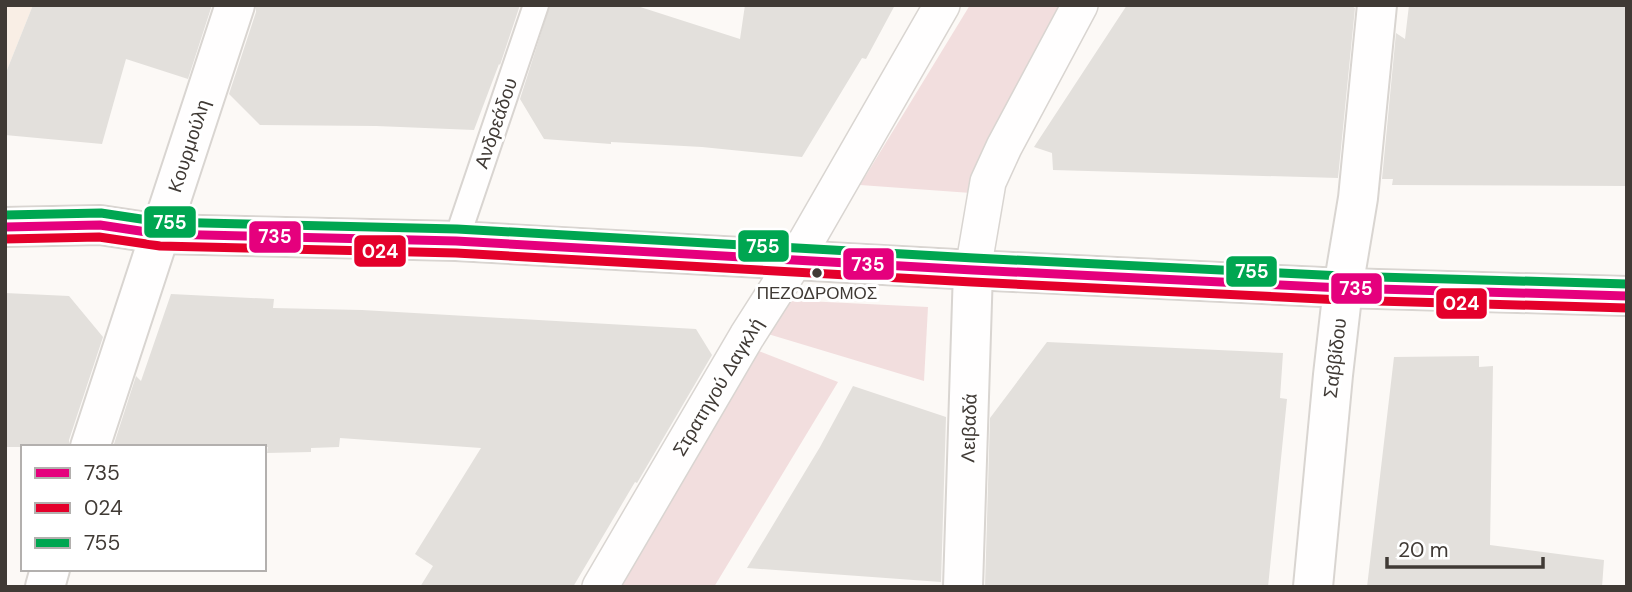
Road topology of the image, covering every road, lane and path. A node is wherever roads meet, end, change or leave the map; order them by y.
1 (235, 5) edge
2 (536, 5) edge
3 (942, 5) edge
4 (1080, 5) edge
5 (1377, 5) edge
6 (5, 227) edge
7 (160, 234) junction
8 (456, 241) junction
9 (796, 259) junction
10 (973, 270) junction
11 (1343, 288) junction
12 (1627, 296) edge
13 (91, 445) edge
14 (600, 587) edge
15 (963, 587) edge
16 (1312, 587) edge

1 - 7 street, Κουρμούλη
2 - 8 lane, Ανδρεάδου
3 - 9 street, Στρατηγού Δαγκλή
4 - 10 street
5 - 11 street, Σαββίδου
6 - 7 street
7 - 8 street
7 - 13 street, Κουρμούλη
8 - 9 street
9 - 10 street
9 - 14 street, Στρατηγού Δαγκλή
10 - 11 street
10 - 15 street, Λειβαδά
11 - 12 street
11 - 16 street, Σαββίδου

